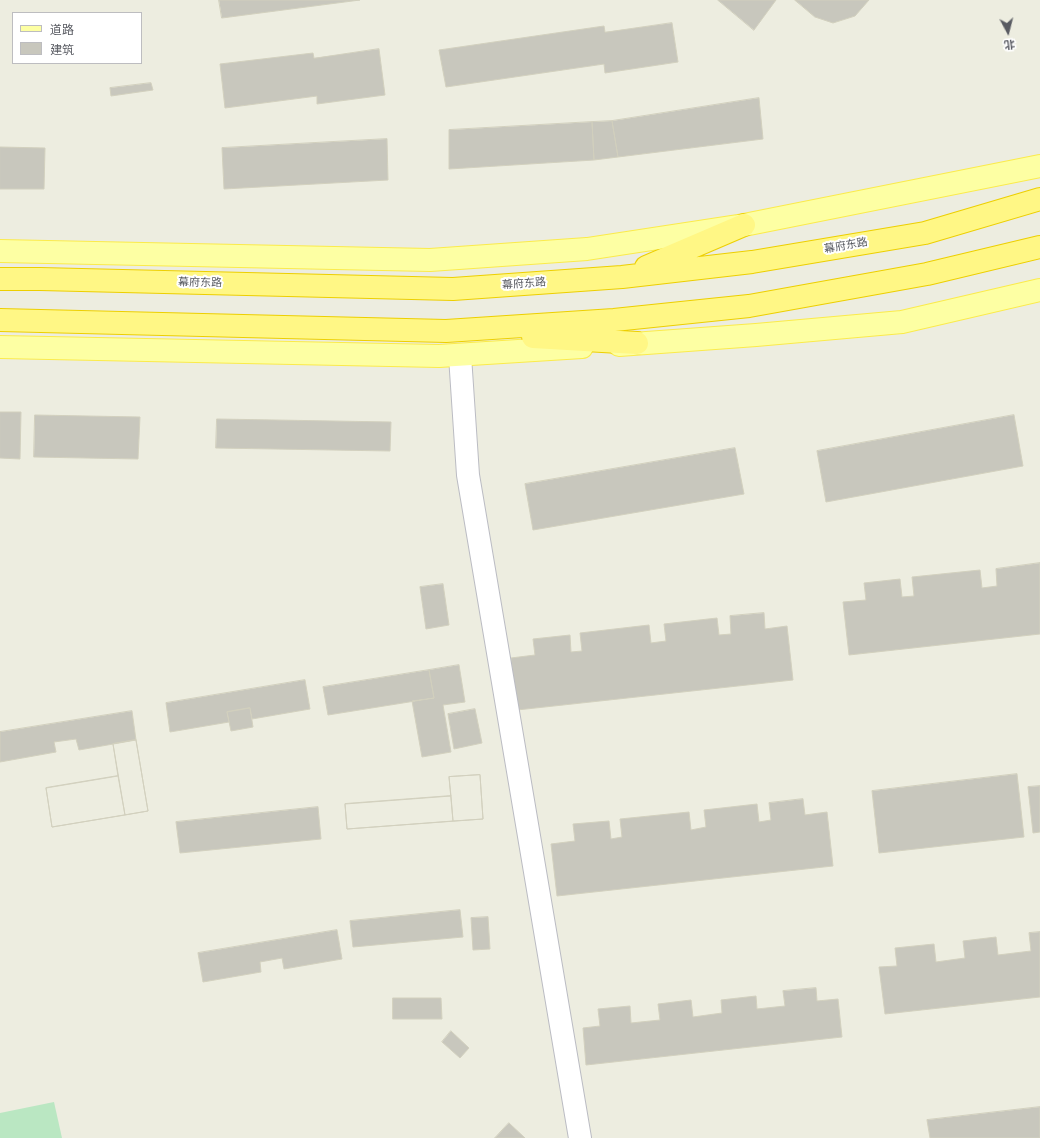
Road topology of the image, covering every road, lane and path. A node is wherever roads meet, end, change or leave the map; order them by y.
1 (1040, 166) edge
2 (1040, 199) edge
3 (744, 225) junction
4 (1040, 247) edge
5 (0, 251) edge
6 (622, 277) junction
7 (0, 279) edge
8 (1040, 290) edge
9 (0, 320) edge
10 (446, 331) junction
11 (637, 343) junction
12 (0, 347) edge
13 (460, 356) junction
14 (580, 1138) edge

1 - 3 main road
2 - 6 highway, 幕府东路
3 - 5 main road
3 - 6 highway
4 - 10 highway
6 - 7 highway, 幕府东路
8 - 11 main road
9 - 10 highway
10 - 11 highway
11 - 13 main road
12 - 13 main road
13 - 14 street

